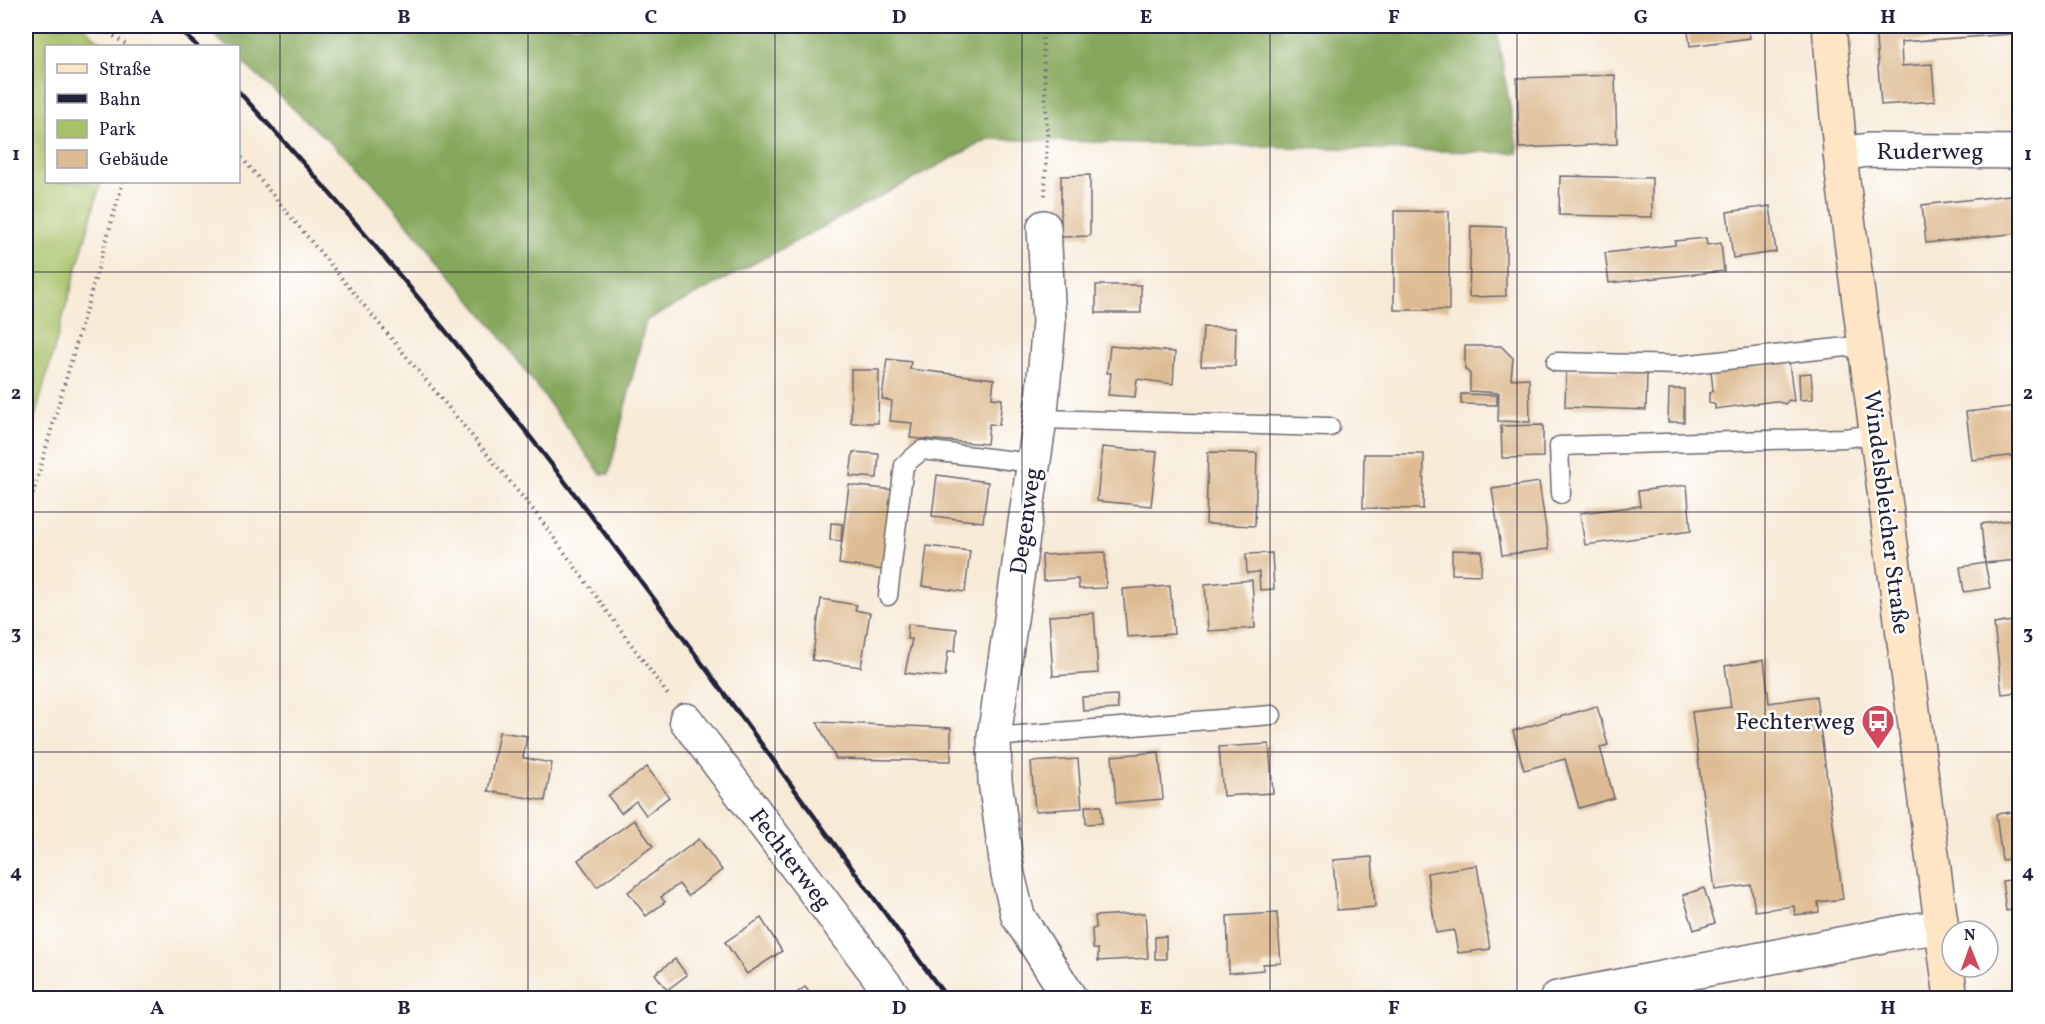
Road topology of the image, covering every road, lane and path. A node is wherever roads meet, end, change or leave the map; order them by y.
1 (99, 26) edge
2 (1042, 26) edge
3 (1829, 26) edge
4 (127, 45) edge
5 (2019, 152) edge
6 (1840, 154) junction
7 (240, 155) edge
8 (123, 183) edge
9 (1044, 227) joint
10 (1865, 345) junction
11 (1556, 362) dead end
12 (1040, 419) junction
13 (1330, 427) dead end
14 (1877, 434) junction
15 (1033, 464) junction
16 (1561, 494) dead end
17 (26, 517) edge
18 (888, 596) dead end
19 (1272, 715) dead end
20 (686, 720) joint
21 (994, 737) junction
22 (1940, 919) edge
23 (1940, 927) edge
24 (1948, 979) edge
25 (895, 999) edge
26 (1070, 999) edge
27 (1557, 999) edge
28 (1951, 999) edge

1 - 4 path
2 - 9 path
3 - 6 main road, Windelsbleicher Straße
5 - 6 street, Ruderweg
6 - 10 main road, Windelsbleicher Straße
7 - 20 path
8 - 17 path
9 - 12 street, Degenweg
10 - 11 lane
10 - 14 main road, Windelsbleicher Straße
12 - 13 lane
12 - 15 street, Degenweg
14 - 16 lane
14 - 22 main road, Windelsbleicher Straße
15 - 18 lane
15 - 21 street, Degenweg
19 - 21 lane
20 - 25 street, Fechterweg
21 - 26 street, Degenweg
23 - 27 street
24 - 28 main road, Windelsbleicher Straße

